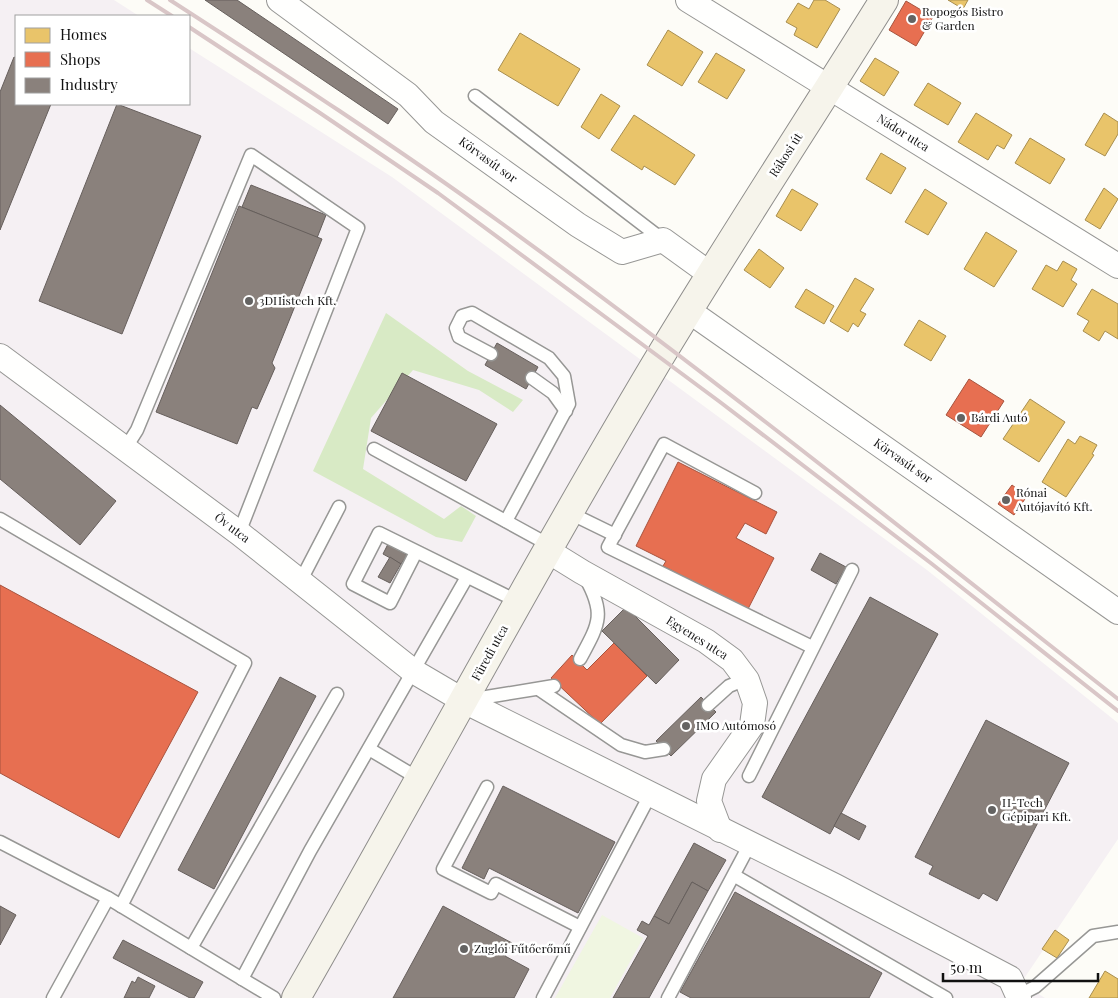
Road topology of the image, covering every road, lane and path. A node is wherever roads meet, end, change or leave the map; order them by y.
1 (280, 0) edge
2 (688, 0) edge
3 (884, 0) edge
4 (829, 88) junction
5 (475, 96) dead end
6 (664, 240) junction
7 (1118, 266) edge
8 (710, 274) junction
9 (689, 311) junction
10 (491, 354) dead end
11 (0, 356) edge
12 (532, 378) dead end
13 (566, 410) junction
14 (125, 449) junction
15 (374, 449) dead end
16 (755, 493) dead end
17 (338, 507) dead end
18 (570, 513) junction
19 (0, 520) edge
20 (506, 521) junction
21 (239, 533) junction
22 (615, 535) junction
23 (549, 548) junction
24 (416, 552) junction
25 (852, 570) dead end
26 (582, 572) junction
27 (466, 577) junction
28 (300, 582) junction
29 (518, 602) junction
30 (1118, 612) edge
31 (812, 647) junction
32 (580, 659) dead end
33 (413, 671) junction
34 (746, 679) junction
35 (554, 686) dead end
36 (540, 690) junction
37 (337, 694) dead end
38 (464, 701) junction
39 (708, 704) dead end
40 (737, 745) junction
41 (369, 748) junction
42 (664, 749) dead end
43 (759, 756) junction
44 (749, 776) dead end
45 (421, 780) junction
46 (487, 787) dead end
47 (650, 795) junction
48 (720, 830) junction
49 (0, 842) edge
50 (750, 844) junction
51 (735, 876) junction
52 (108, 898) junction
53 (121, 906) junction
54 (580, 927) junction
55 (1118, 932) edge
56 (191, 948) junction
57 (242, 979) junction
58 (1019, 996) edge
59 (53, 998) edge
60 (274, 998) edge
61 (296, 998) edge
62 (543, 998) edge
63 (668, 998) edge
64 (946, 998) edge

1 - 6 street, Körvasút sor
2 - 4 street, Nádor utca
3 - 4 main road, Rákosi út
4 - 7 street, Nádor utca
4 - 8 main road, Rákosi út
5 - 6 lane
6 - 8 street
8 - 9 main road, Rákosi út
9 - 18 main road, Füredi utca
9 - 30 street, Körvasút sor
10 - 13 lane
11 - 14 street, Öv utca
12 - 13 lane
13 - 20 lane
14 - 21 street, Öv utca
14 - 21 lane
15 - 20 lane
16 - 22 lane
17 - 28 lane
18 - 22 lane
18 - 23 main road, Füredi utca
19 - 53 lane
20 - 23 lane
21 - 28 street, Öv utca
22 - 31 lane
23 - 26 street, Egyenes utca
23 - 29 main road, Füredi utca
24 - 24 lane
24 - 27 lane
25 - 31 lane
26 - 32 lane
26 - 34 street, Egyenes utca
27 - 29 lane
27 - 33 lane
28 - 33 street, Öv utca
29 - 38 main road, Füredi utca
31 - 43 lane
33 - 38 street, Öv utca
33 - 41 lane
34 - 39 lane
34 - 40 street, Egyenes utca
35 - 36 lane
36 - 38 lane
36 - 42 lane
37 - 56 lane
38 - 45 main road, Füredi utca
38 - 47 street
40 - 43 lane
40 - 48 street, Egyenes utca
41 - 45 lane
41 - 57 lane
43 - 44 lane
45 - 61 main road, Füredi utca
46 - 54 lane
47 - 48 street
47 - 54 lane
48 - 50 street
49 - 52 lane
50 - 51 lane
50 - 58 street
51 - 63 lane
51 - 64 lane
52 - 53 lane
52 - 59 lane
53 - 56 lane
54 - 62 lane
55 - 58 lane
56 - 57 lane
57 - 60 lane

